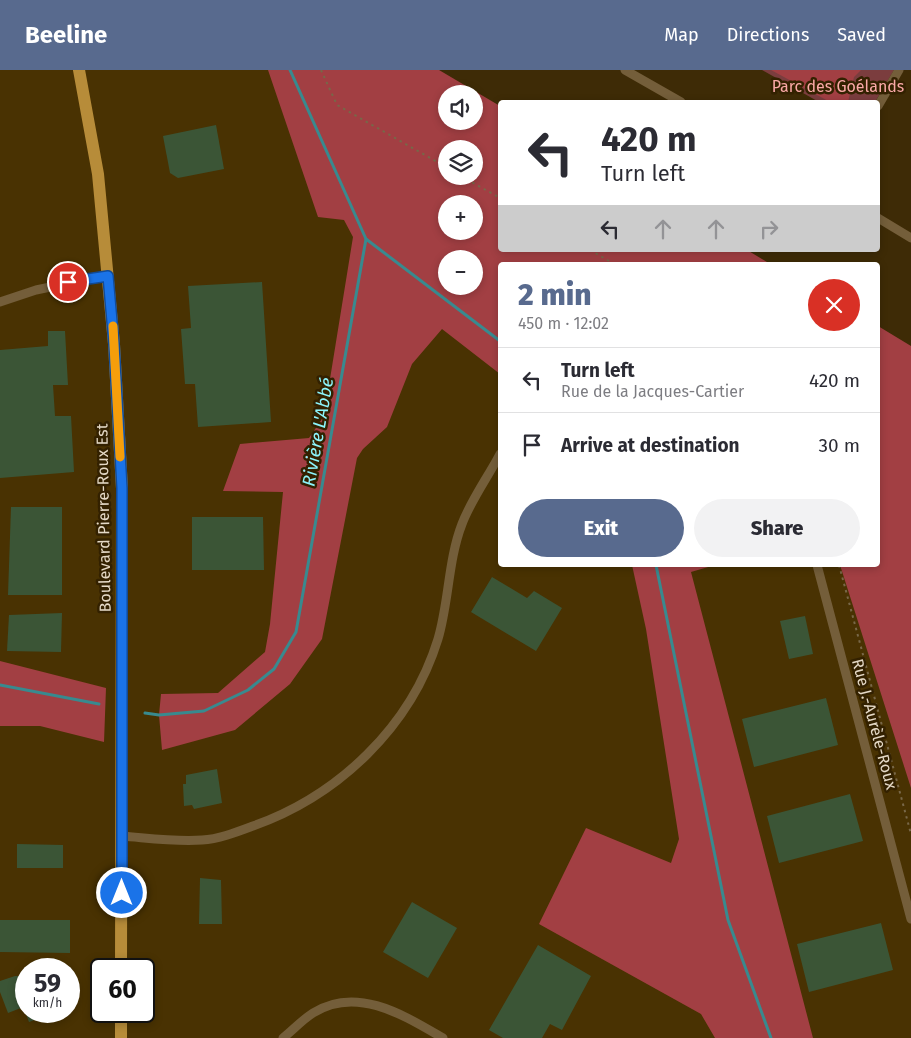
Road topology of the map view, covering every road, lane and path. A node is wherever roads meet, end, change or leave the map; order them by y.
1 (79, 70) edge
2 (321, 70) edge
3 (625, 70) edge
4 (898, 70) edge
5 (678, 100) edge
6 (880, 102) edge
7 (438, 163) edge
8 (478, 185) edge
9 (498, 197) edge
10 (880, 219) edge
11 (911, 238) edge
12 (593, 252) edge
13 (611, 262) edge
14 (108, 276) junction
15 (0, 302) edge
16 (498, 458) edge
17 (818, 567) edge
18 (840, 567) edge
19 (911, 834) edge
20 (122, 836) junction
21 (911, 919) edge
22 (121, 958) edge
23 (121, 1023) edge
24 (121, 1038) edge
25 (283, 1038) edge
26 (443, 1038) edge

1 - 14 main road, Boulevard Pierre-Roux Est
2 - 7 path
3 - 5 street
4 - 6 street
8 - 9 path
10 - 11 street
12 - 13 path
14 - 15 street
14 - 20 main road, Boulevard Pierre-Roux Est
16 - 20 street
17 - 21 street, Rue J.-Aurèle-Roux
18 - 19 path
20 - 22 main road, Boulevard Pierre-Roux Est
23 - 24 main road
25 - 26 street

